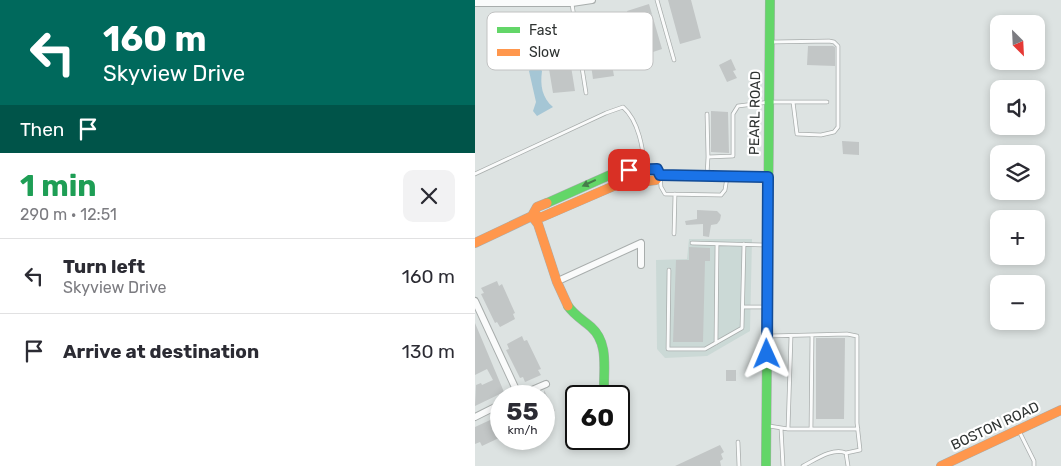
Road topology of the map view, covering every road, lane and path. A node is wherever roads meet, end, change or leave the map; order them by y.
1 (592, 0) edge
2 (657, 0) edge
3 (770, 0) edge
4 (546, 1) edge
5 (536, 2) edge
6 (475, 3) edge
7 (572, 4) junction
8 (573, 12) edge
9 (770, 42) junction
10 (674, 60) dead end
11 (582, 70) edge
12 (586, 93) dead end
13 (769, 102) junction
14 (793, 102) junction
15 (827, 102) dead end
16 (707, 114) dead end
17 (708, 157) junction
18 (645, 169) junction
19 (475, 174) edge
20 (660, 175) junction
21 (707, 176) junction
22 (727, 176) junction
23 (768, 177) junction
24 (675, 194) junction
25 (532, 216) junction
26 (674, 234) dead end
27 (476, 241) edge
28 (692, 243) dead end
29 (717, 244) junction
30 (744, 244) junction
31 (768, 245) junction
32 (641, 265) dead end
33 (669, 270) dead end
34 (558, 281) junction
35 (475, 301) edge
36 (743, 307) junction
37 (767, 307) junction
38 (812, 335) junction
39 (768, 336) junction
40 (791, 336) junction
41 (716, 343) junction
42 (514, 385) edge
43 (604, 385) edge
44 (490, 410) edge
45 (1061, 410) edge
46 (475, 417) edge
47 (767, 426) junction
48 (781, 428) junction
49 (788, 429) junction
50 (811, 429) junction
51 (857, 429) junction
52 (1019, 430) junction
53 (738, 442) dead end
54 (846, 453) junction
55 (739, 466) edge
56 (766, 466) edge
57 (783, 466) edge
58 (803, 466) edge
59 (848, 466) edge
60 (941, 466) edge
61 (1034, 466) edge

1 - 7 street
2 - 10 lane
3 - 9 street, PEARL ROAD
4 - 5 street
4 - 7 street
5 - 6 street
7 - 8 lane
9 - 13 street, PEARL ROAD
9 - 14 lane
11 - 12 lane
13 - 14 lane
13 - 17 lane
13 - 23 street, PEARL ROAD
14 - 15 lane
16 - 17 lane
17 - 21 lane
18 - 19 lane
18 - 20 street
18 -> 25 street
20 - 21 street
20 - 24 lane
20 - 25 street
21 - 22 street
22 - 23 street
22 - 24 lane
23 - 31 street, PEARL ROAD
24 - 26 lane
25 - 27 street
25 - 34 street
28 - 29 lane
29 - 30 lane
29 - 41 lane
30 - 31 lane
30 - 36 lane
31 - 37 street, PEARL ROAD
32 - 34 street
33 - 41 lane
34 - 43 street
35 - 42 street
36 - 37 lane
36 - 41 lane
37 - 39 street, PEARL ROAD
38 - 40 lane
38 - 50 lane
38 - 51 lane
39 - 40 lane
39 - 47 street, PEARL ROAD
40 - 49 lane
44 - 46 street
45 - 52 street, BOSTON ROAD
47 - 48 lane
47 - 56 street, PEARL ROAD
48 - 49 lane
48 - 57 lane
49 - 50 lane
50 - 51 lane
51 - 54 lane
52 - 60 street, BOSTON ROAD
52 - 61 lane
53 - 55 lane
54 - 58 lane
54 - 59 lane

